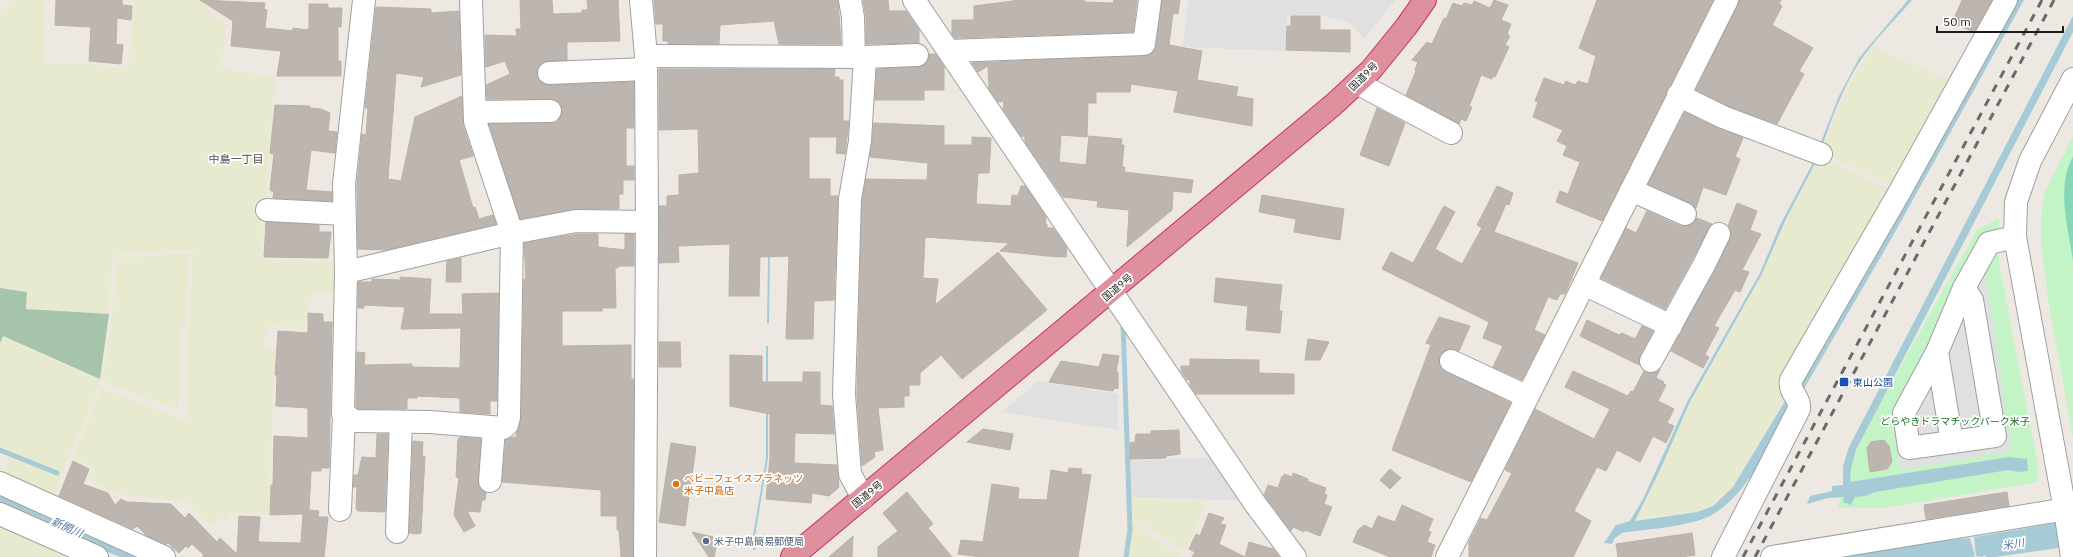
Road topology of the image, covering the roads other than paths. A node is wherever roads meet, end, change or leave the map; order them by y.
1 (364, 0) edge
2 (471, 0) edge
3 (641, 0) edge
4 (850, 0) edge
5 (914, 0) edge
6 (1150, 0) edge
7 (1425, 0) edge
8 (1726, 0) edge
9 (2006, 0) edge
10 (949, 51) junction
11 (917, 55) dead end
12 (859, 57) junction
13 (646, 63) junction
14 (549, 73) dead end
15 (2073, 79) edge
16 (1357, 83) junction
17 (1678, 95) junction
18 (550, 111) dead end
19 (475, 112) junction
20 (1451, 133) dead end
21 (1821, 154) dead end
22 (1631, 190) junction
23 (267, 210) dead end
24 (344, 214) junction
25 (1685, 214) dead end
26 (647, 222) junction
27 (512, 233) junction
28 (1719, 234) dead end
29 (2014, 237) junction
30 (346, 272) junction
31 (1584, 284) junction
32 (1964, 288) junction
33 (1110, 292) junction
34 (1671, 326) junction
35 (1937, 352) junction
36 (1451, 361) dead end
37 (1651, 361) dead end
38 (1526, 396) junction
39 (344, 416) junction
40 (401, 422) junction
41 (494, 428) junction
42 (1952, 442) junction
43 (490, 481) dead end
44 (0, 483) edge
45 (863, 498) junction
46 (340, 510) dead end
47 (0, 514) edge
48 (2068, 514) edge
49 (397, 532) dead end
50 (2071, 552) edge
51 (97, 557) edge
52 (164, 557) edge
53 (646, 557) edge
54 (792, 557) edge
55 (1295, 557) edge
56 (1447, 557) edge
57 (1723, 557) edge
58 (1772, 557) edge

1 - 24 street
2 - 19 street
3 - 13 street
4 - 12 street
5 - 10 street
6 - 10 street
7 - 16 highway, 国道9号
8 - 17 street
9 - 57 street
10 - 33 street
11 - 12 street
12 - 13 street
12 - 45 street
13 - 14 street
13 - 26 street
15 - 29 street
16 - 20 street
16 - 33 highway, 国道9号
17 - 21 street
17 - 22 street
18 - 19 street
19 - 27 street
22 - 25 street
22 - 31 street
23 - 24 street
24 - 30 street
26 - 27 street
26 - 53 street
27 - 30 street
27 - 41 street
28 - 34 street
29 - 32 street
29 - 48 street
30 - 39 street
31 - 34 street
31 - 38 street
32 - 35 street
32 - 42 street
33 - 45 highway, 国道9号
33 - 55 street
34 - 37 street
35 - 42 street
35 - 42 street
36 - 38 street
38 - 56 street
39 - 40 street
39 - 46 street
40 - 41 street
40 - 49 street
41 - 43 street
44 - 52 street
45 - 54 highway, 国道9号
47 - 51 street
48 - 50 street
48 - 58 street

